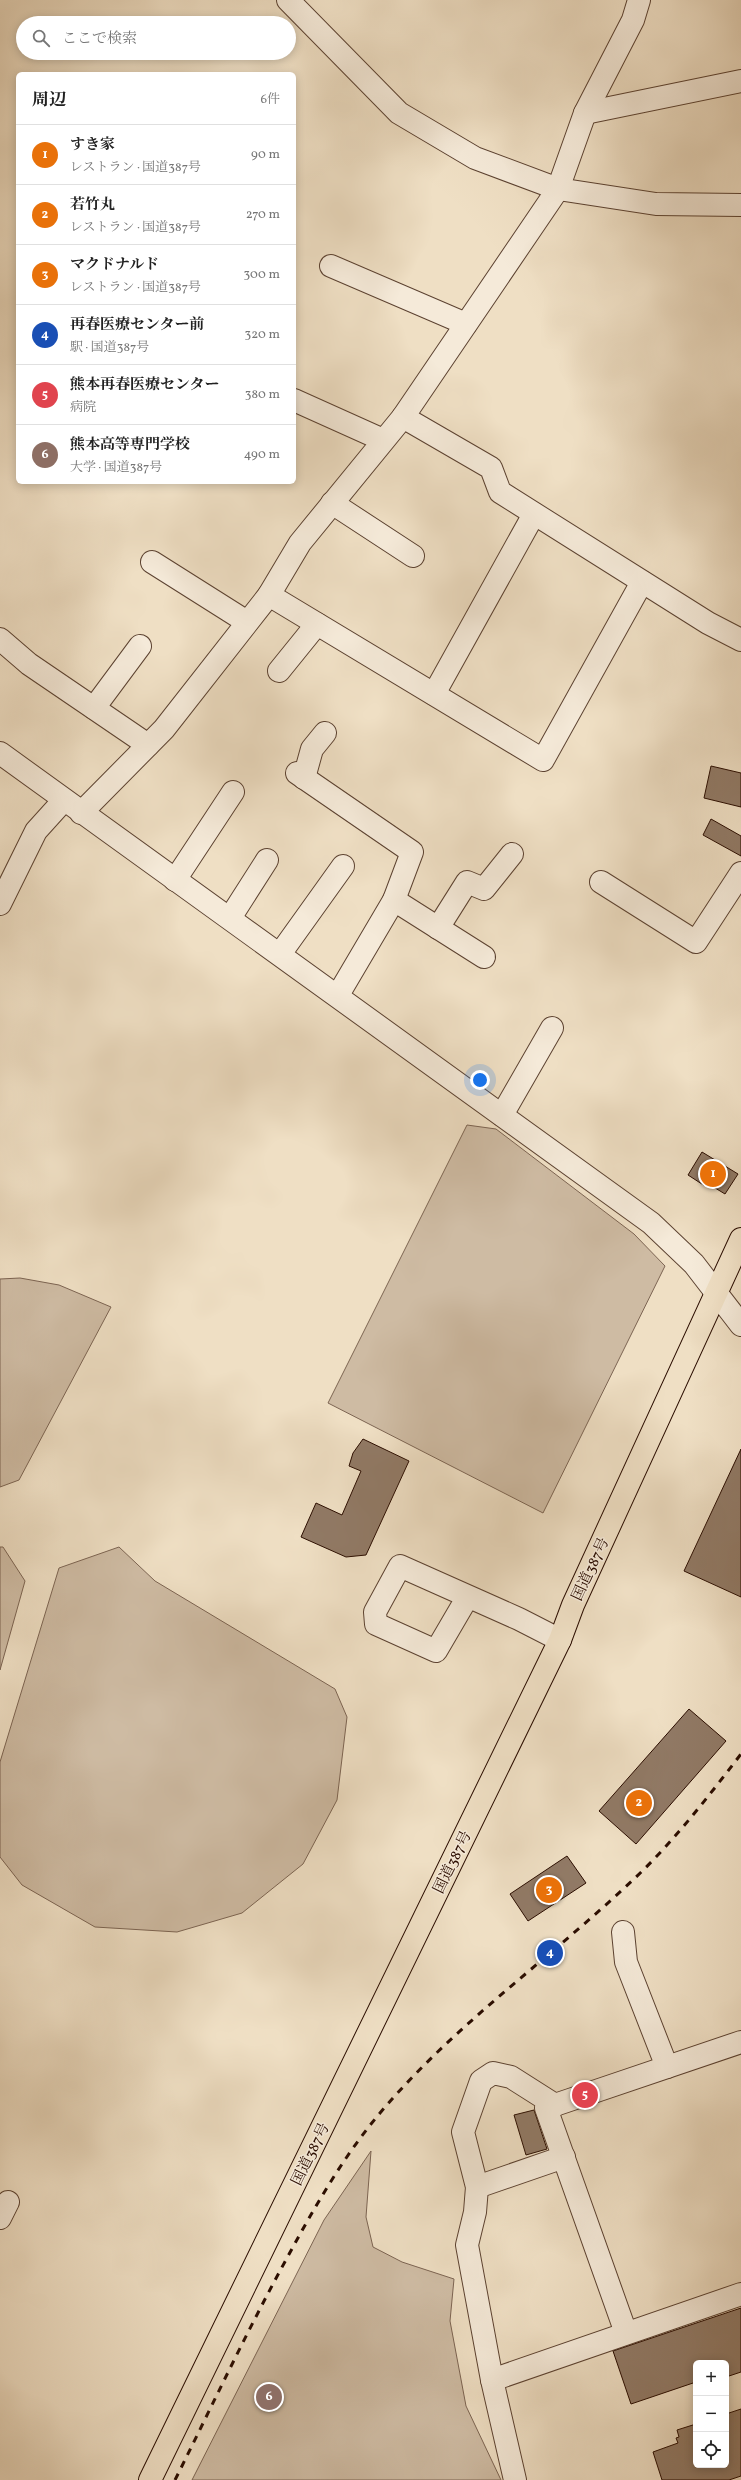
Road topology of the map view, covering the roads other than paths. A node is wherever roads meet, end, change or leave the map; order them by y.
1 (288, 0) edge
2 (639, 0) edge
3 (741, 81) edge
4 (585, 113) junction
5 (558, 190) junction
6 (741, 205) edge
7 (331, 266) dead end
8 (466, 324) junction
9 (296, 401) edge
10 (403, 417) junction
11 (383, 440) junction
12 (332, 503) junction
13 (534, 514) junction
14 (413, 556) dead end
15 (152, 562) dead end
16 (642, 582) junction
17 (269, 595) junction
18 (248, 622) junction
19 (317, 624) junction
20 (0, 639) edge
21 (741, 640) edge
22 (140, 646) dead end
23 (279, 671) dead end
24 (434, 694) junction
25 (94, 708) junction
26 (325, 733) dead end
27 (148, 745) junction
28 (0, 753) edge
29 (233, 792) dead end
30 (64, 800) junction
31 (81, 813) junction
32 (512, 854) dead end
33 (267, 860) dead end
34 (343, 866) dead end
35 (741, 873) edge
36 (175, 880) junction
37 (601, 882) dead end
38 (394, 900) junction
39 (0, 904) edge
40 (230, 918) junction
41 (438, 928) junction
42 (280, 954) junction
43 (484, 957) dead end
44 (338, 995) junction
45 (552, 1028) dead end
46 (502, 1115) junction
47 (741, 1239) edge
48 (716, 1294) junction
49 (741, 1325) edge
50 (467, 1598) dead end
51 (560, 1640) junction
52 (623, 1932) dead end
53 (741, 2042) edge
54 (668, 2067) junction
55 (555, 2105) junction
56 (564, 2157) junction
57 (476, 2187) junction
58 (741, 2294) edge
59 (626, 2333) junction
60 (492, 2380) junction
61 (150, 2480) edge
62 (515, 2480) edge

1 - 5 street
2 - 4 street
3 - 4 street
4 - 5 street
5 - 6 street
5 - 8 street
7 - 8 street
8 - 10 street
9 - 11 street
10 - 11 street
10 - 13 street
11 - 12 street
12 - 14 street
12 - 17 street
13 - 16 street
13 - 24 street
15 - 18 street
16 - 21 street
16 - 24 street
17 - 18 street
17 - 19 street
18 - 27 street
19 - 23 street
19 - 24 street
20 - 25 street
22 - 25 street
25 - 27 street
26 - 38 street
27 - 31 street
28 - 30 street
29 - 36 street
30 - 31 street
30 - 39 street
31 - 36 street
32 - 41 street
33 - 40 street
34 - 42 street
35 - 37 street
36 - 40 street
38 - 41 street
38 - 44 street
40 - 42 street
41 - 43 street
42 - 44 street
44 - 46 street
45 - 46 street
46 - 48 street
47 - 48 highway, 国道387号
48 - 49 street
48 - 51 highway, 国道387号
50 - 51 street
51 - 61 highway, 国道387号
52 - 54 street
53 - 54 street
54 - 55 street
55 - 56 street
55 - 57 street
56 - 57 street
56 - 59 street
57 - 60 street
58 - 59 street
59 - 60 street
60 - 62 street

